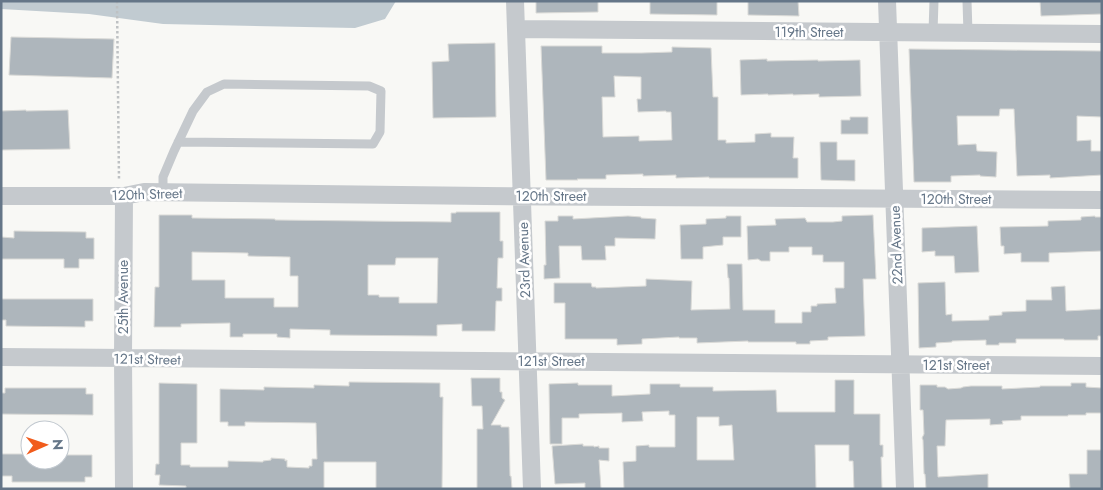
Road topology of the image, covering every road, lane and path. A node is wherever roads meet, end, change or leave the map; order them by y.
1 (117, 1) edge
2 (515, 1) edge
3 (886, 1) edge
4 (934, 1) edge
5 (967, 1) edge
6 (516, 30) junction
7 (888, 32) junction
8 (933, 32) junction
9 (968, 33) junction
10 (1102, 34) edge
11 (178, 142) junction
12 (163, 192) junction
13 (1, 196) edge
14 (122, 196) junction
15 (522, 196) junction
16 (894, 198) junction
17 (1102, 200) edge
18 (1, 357) edge
19 (123, 358) junction
20 (528, 361) junction
21 (900, 364) junction
22 (1102, 366) edge
23 (124, 489) edge
24 (532, 489) edge
25 (905, 489) edge

1 - 14 path
2 - 6 street, 23rd Avenue
3 - 7 street, 22nd Avenue
4 - 8 lane
5 - 9 lane
6 - 7 street, 119th Street
6 - 15 street, 23rd Avenue
7 - 8 street, 119th Street
7 - 16 street, 22nd Avenue
8 - 9 street, 119th Street
9 - 10 street, 119th Street
11 - 11 lane
11 - 12 lane
12 - 14 street, 120th Street
12 - 15 street, 120th Street
13 - 14 street, 120th Street
14 - 19 street, 25th Avenue
15 - 16 street, 120th Street
15 - 20 street, 23rd Avenue
16 - 17 street, 120th Street
16 - 21 street, 22nd Avenue
18 - 19 street, 121st Street
19 - 20 street, 121st Street
19 - 23 street, 25th Avenue
20 - 21 street, 121st Street
20 - 24 street, 23rd Avenue
21 - 22 street, 121st Street
21 - 25 street, 22nd Avenue

